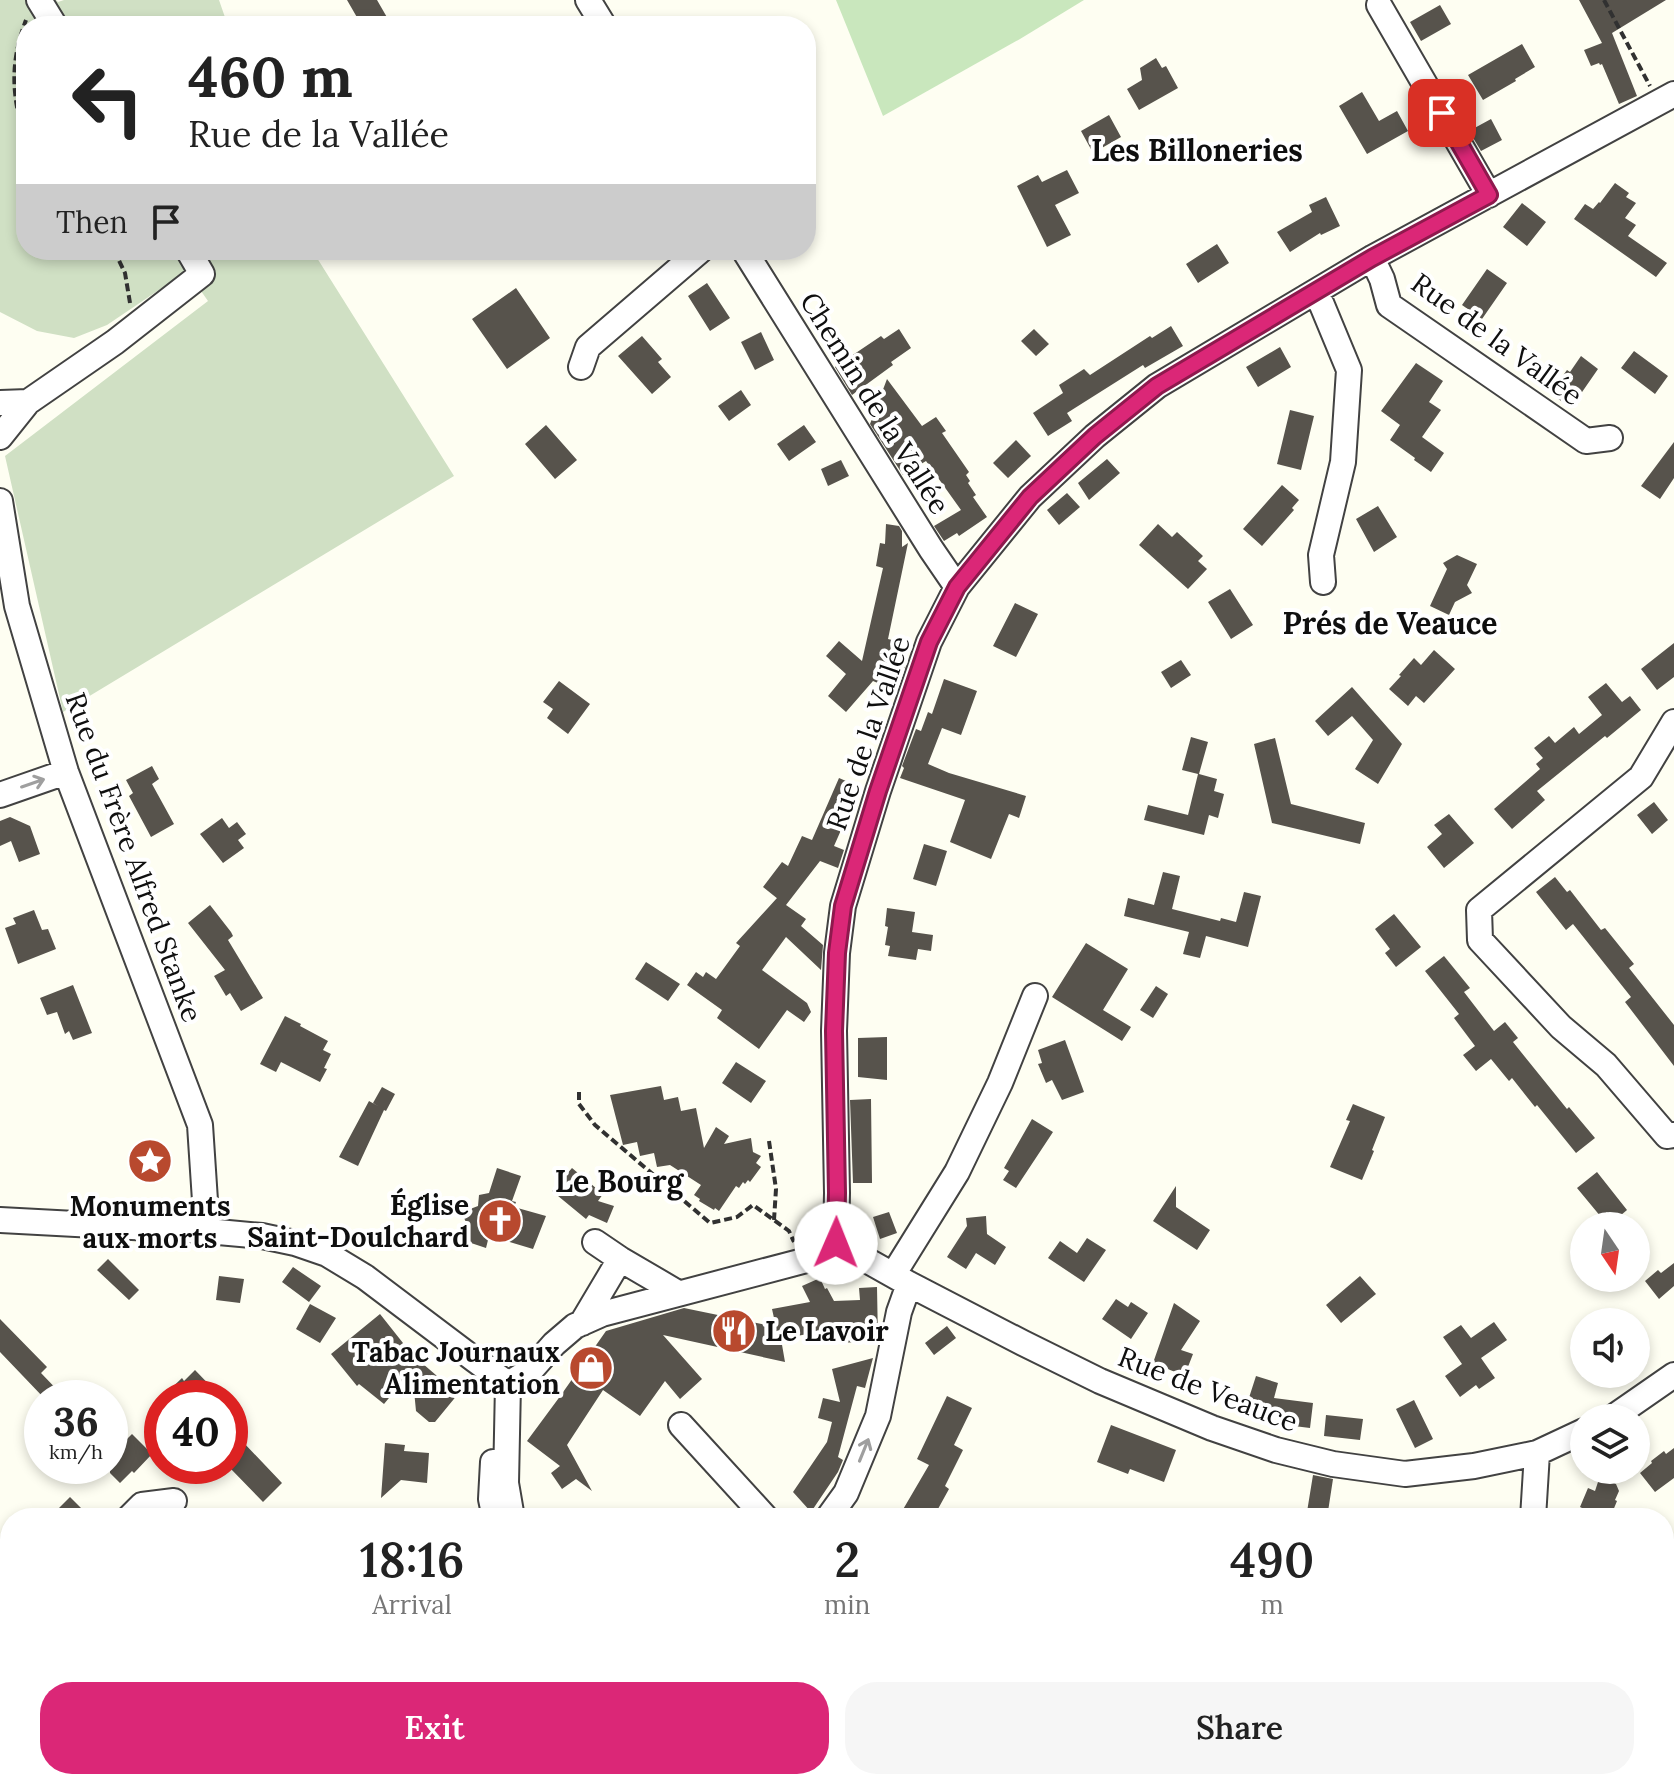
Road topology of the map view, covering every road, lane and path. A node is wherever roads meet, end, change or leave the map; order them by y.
1 (1604, 0) edge
2 (1379, 5) dead end
3 (16, 61) edge
4 (1666, 98) edge
5 (16, 104) edge
6 (1489, 195) junction
7 (1372, 258) junction
8 (120, 260) edge
9 (194, 260) edge
10 (689, 260) edge
11 (750, 260) edge
12 (1315, 292) junction
13 (131, 329) junction
14 (581, 367) dead end
15 (28, 402) junction
16 (0, 403) edge
17 (0, 437) edge
18 (1610, 438) dead end
19 (0, 501) edge
20 (1323, 582) dead end
21 (957, 587) junction
22 (10, 622) edge
23 (1674, 722) edge
24 (66, 772) junction
25 (0, 795) edge
26 (1035, 996) dead end
27 (579, 1092) dead end
28 (1674, 1135) edge
29 (769, 1141) dead end
30 (0, 1220) edge
31 (774, 1220) junction
32 (207, 1231) junction
33 (595, 1242) dead end
34 (836, 1243) junction
35 (620, 1259) junction
36 (803, 1261) junction
37 (901, 1280) junction
38 (678, 1293) junction
39 (582, 1323) junction
40 (1674, 1375) edge
41 (508, 1384) junction
42 (1632, 1404) edge
43 (681, 1425) dead end
44 (506, 1427) junction
45 (1570, 1438) edge
46 (1537, 1453) junction
47 (174, 1501) dead end
48 (139, 1508) edge
49 (493, 1508) edge
50 (510, 1508) edge
51 (757, 1508) edge
52 (835, 1508) edge
53 (1534, 1508) edge

1 - 4 path
2 - 6 street
3 - 5 path
4 - 6 street, Rue de la Vallée
6 - 7 street, Rue de la Vallée
7 - 12 street, Rue de la Vallée
7 - 18 street, Rue de la Vallée
8 - 13 path
9 - 13 street
10 - 14 street
11 - 21 street, Chemin de la Vallée
12 - 20 street
12 - 21 street, Rue de la Vallée
13 - 15 street
15 - 16 street
15 - 17 street
19 - 22 street, Rue du Frère Alfred Stanke
21 - 34 street, Rue de la Vallée
22 - 24 street, Rue du Frère Alfred Stanke
23 - 28 street
25 -> 24 street
24 - 32 street, Rue du Frère Alfred Stanke
26 - 37 street
27 - 31 path
29 - 31 path
30 - 32 street
31 - 36 path
32 - 41 street
33 - 35 street
34 - 36 street
34 - 37 street, Rue de Veauce
35 - 38 street
35 - 39 street
36 - 38 street
37 - 46 street, Rue de Veauce
52 -> 37 street
38 - 39 street
39 - 41 street
40 - 42 street
41 - 44 street
43 - 51 street
44 - 49 street
44 - 50 street
45 - 46 street, Rue de Veauce
46 - 53 street
47 - 48 street

